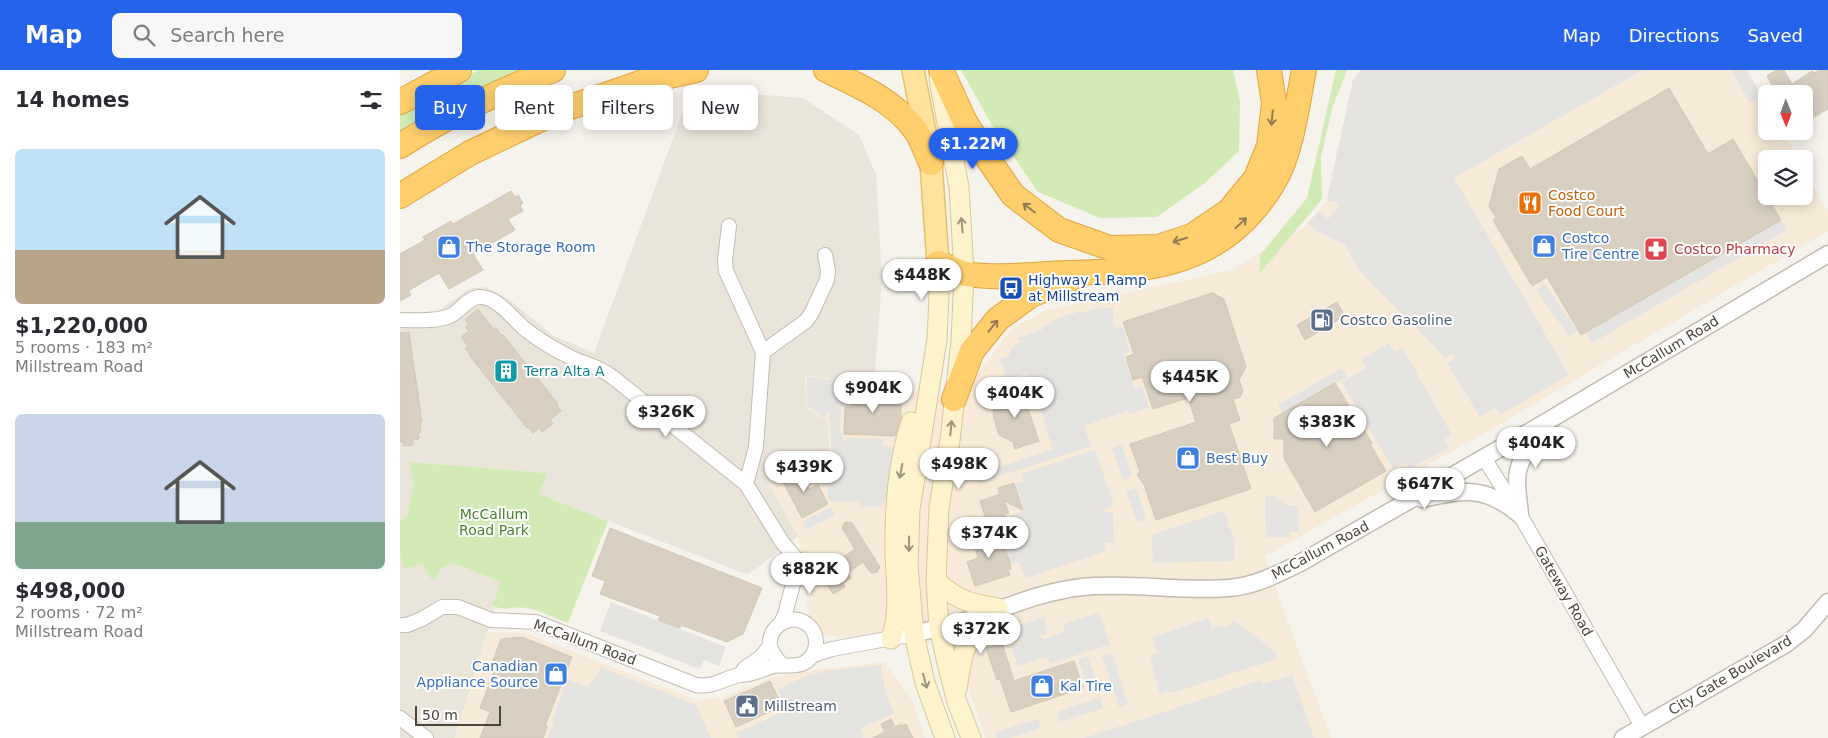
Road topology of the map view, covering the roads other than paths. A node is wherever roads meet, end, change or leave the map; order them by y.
1 (459, 70) edge
2 (553, 70) edge
3 (628, 70) edge
4 (696, 70) edge
5 (826, 70) edge
6 (913, 70) edge
7 (937, 70) edge
8 (942, 70) edge
9 (1269, 70) edge
10 (1304, 70) edge
11 (400, 102) edge
12 (400, 146) edge
13 (931, 163) junction
14 (400, 188) edge
15 (400, 196) edge
16 (729, 226) dead end
17 (1828, 254) edge
18 (825, 255) dead end
19 (938, 262) junction
20 (1100, 272) junction
21 (964, 274) junction
22 (400, 320) edge
23 (937, 340) junction
24 (763, 352) junction
25 (954, 399) junction
26 (1546, 422) junction
27 (1484, 458) junction
28 (746, 484) junction
29 (1408, 502) junction
30 (1520, 514) junction
31 (796, 572) junction
32 (936, 581) junction
33 (1828, 602) edge
34 (998, 608) junction
35 (802, 621) junction
36 (781, 623) junction
37 (400, 625) edge
38 (939, 627) junction
39 (914, 634) junction
40 (816, 637) junction
41 (891, 639) junction
42 (868, 642) junction
43 (770, 646) junction
44 (813, 655) junction
45 (782, 665) junction
46 (740, 675) junction
47 (956, 699) junction
48 (400, 718) edge
49 (1642, 726) junction
50 (426, 738) edge
51 (945, 738) edge
52 (971, 738) edge
53 (1624, 738) edge

1 - 11 highway
2 - 12 highway
3 - 14 highway
4 - 15 highway
5 - 13 highway
6 - 13 main road
21 -> 7 main road
9 -> 8 highway
20 -> 10 highway
13 - 19 main road
16 - 24 street
17 - 26 street, McCallum Road
18 - 24 street
19 - 21 highway
19 - 23 main road
20 - 21 highway
25 -> 20 highway
21 - 25 main road
22 - 28 street
23 -> 39 main road
23 -> 41 main road
24 - 28 street
32 -> 25 main road
26 - 27 street, McCallum Road
26 - 30 street
27 - 29 street, McCallum Road
27 - 30 street, Gateway Road
28 - 31 street
29 - 30 street
29 - 34 street, McCallum Road
30 - 49 street, Gateway Road
31 - 35 street
31 - 36 street
32 - 34 main road
32 - 38 main road
33 - 49 street, City Gate Boulevard
34 - 38 street, McCallum Road
34 - 47 main road
35 - 36 street
35 - 40 street
36 - 43 street
37 - 46 street, McCallum Road
38 - 39 street, McCallum Road
38 - 47 main road
39 - 41 street, McCallum Road
39 -> 51 main road
40 - 42 street, McCallum Road
40 - 44 street
41 - 42 street, McCallum Road
42 - 44 street, McCallum Road
43 - 45 street
43 - 46 street, McCallum Road
44 - 45 street
45 - 46 street, McCallum Road
47 - 52 main road
48 - 50 street
49 - 53 street, City Gate Boulevard

